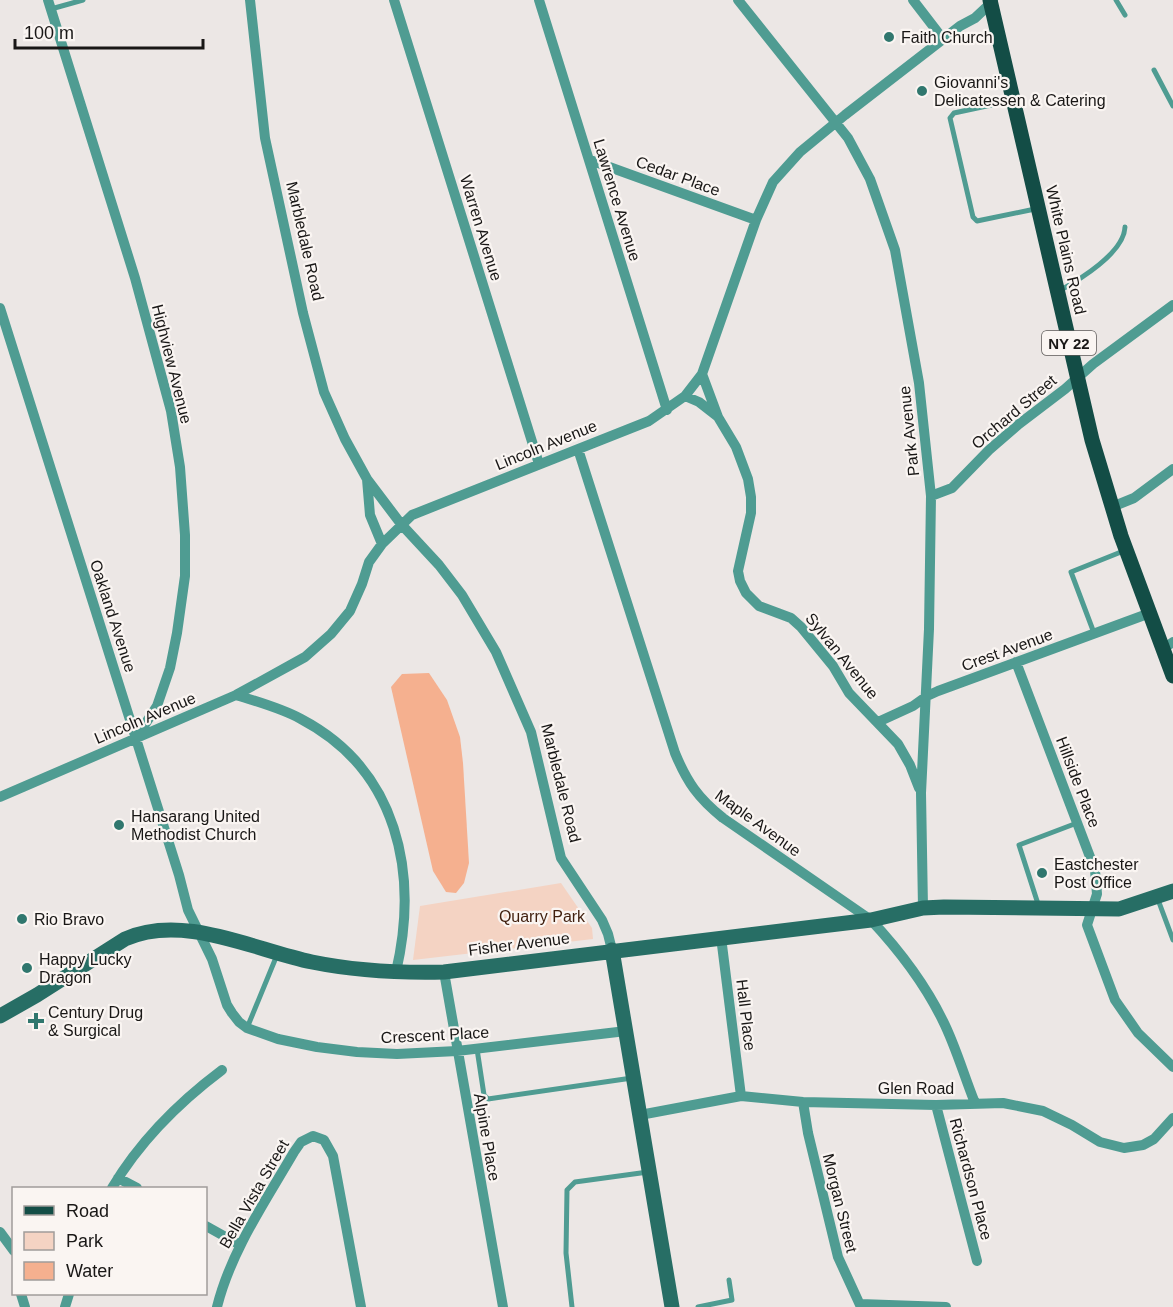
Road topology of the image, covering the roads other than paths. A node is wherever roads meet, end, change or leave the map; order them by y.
1 (83, 0) edge
2 (250, 0) edge
3 (394, 0) edge
4 (538, 0) edge
5 (738, 0) edge
6 (913, 0) edge
7 (1116, 0) edge
8 (992, 1) edge
9 (50, 5) edge
10 (1125, 15) dead end
11 (943, 39) junction
12 (1154, 70) dead end
13 (1012, 100) junction
14 (1173, 106) edge
15 (835, 124) junction
16 (590, 160) junction
17 (1038, 208) junction
18 (756, 220) junction
19 (1125, 227) dead end
20 (1057, 292) junction
21 (1173, 305) edge
22 (0, 308) edge
23 (702, 374) junction
24 (1077, 377) junction
25 (685, 396) junction
26 (667, 410) junction
27 (718, 417) junction
28 (578, 449) junction
29 (539, 464) junction
30 (1173, 469) edge
31 (367, 479) junction
32 (931, 496) junction
33 (1112, 507) junction
34 (400, 524) junction
35 (382, 544) junction
36 (1126, 550) junction
37 (1150, 613) junction
38 (1094, 633) junction
39 (1168, 645) edge
40 (1016, 662) junction
41 (1173, 676) edge
42 (237, 695) junction
43 (927, 696) junction
44 (878, 722) junction
45 (136, 738) junction
46 (921, 793) junction
47 (0, 796) edge
48 (1077, 823) junction
49 (1173, 891) edge
50 (1157, 896) junction
51 (1039, 907) junction
52 (923, 908) junction
53 (1091, 908) junction
54 (871, 920) junction
55 (200, 934) junction
56 (721, 937) junction
57 (1173, 940) edge
58 (612, 950) junction
59 (278, 954) junction
60 (396, 972) junction
61 (444, 972) junction
62 (0, 1016) edge
63 (247, 1028) junction
64 (626, 1030) junction
65 (477, 1049) junction
66 (457, 1051) junction
67 (1173, 1068) edge
68 (222, 1070) dead end
69 (634, 1078) junction
70 (741, 1096) junction
71 (803, 1102) junction
72 (975, 1103) junction
73 (936, 1105) junction
74 (640, 1115) junction
75 (1173, 1119) edge
76 (650, 1171) junction
77 (118, 1178) junction
78 (113, 1187) edge
79 (135, 1187) edge
80 (207, 1227) edge
81 (0, 1232) edge
82 (240, 1245) junction
83 (12, 1247) edge
84 (977, 1261) dead end
85 (729, 1280) dead end
86 (861, 1306) edge
87 (217, 1307) edge
88 (361, 1307) edge
89 (503, 1307) edge
90 (572, 1307) edge
91 (672, 1307) edge
92 (698, 1307) edge
93 (946, 1307) edge

1 - 9 lane
2 - 31 street, Marbledale Road
3 - 29 street, Warren Avenue
4 - 16 street, Lawrence Avenue
5 - 15 street, Park Avenue
6 - 11 street
7 - 10 lane
8 - 11 street, Lincoln Avenue
8 - 13 main road, White Plains Road / NY 22
9 - 45 street, Highview Avenue
11 - 15 street, Lincoln Avenue
12 - 14 lane
13 - 17 main road, White Plains Road / NY 22
13 - 17 lane
15 - 18 street, Lincoln Avenue
15 - 32 street, Park Avenue
16 - 18 street, Cedar Place
16 - 26 street, Lawrence Avenue
17 - 20 main road, White Plains Road / NY 22
18 - 23 street, Lincoln Avenue
19 - 20 lane
20 - 24 main road, White Plains Road / NY 22
21 - 24 street, Orchard Street
22 - 45 street, Oakland Avenue
23 - 25 street, Lincoln Avenue
23 - 27 street, Sylvan Avenue
24 - 32 street, Orchard Street
24 - 33 main road, White Plains Road / NY 22
25 - 26 street, Lincoln Avenue
25 - 27 street, Sylvan Avenue
26 - 28 street, Lincoln Avenue
27 - 44 street, Sylvan Avenue
28 - 29 street, Lincoln Avenue
28 - 54 street, Maple Avenue
29 - 34 street, Lincoln Avenue
30 - 33 street
31 - 34 street, Marbledale Road
31 - 35 street, Marbledale Road
32 - 43 street, Park Avenue
33 - 36 main road, White Plains Road / NY 22
34 - 35 street, Lincoln Avenue
34 - 58 street, Marbledale Road
35 - 42 street, Lincoln Avenue
36 - 37 main road, White Plains Road / NY 22
36 - 38 lane
37 - 38 street, Crest Avenue
37 - 39 main road, White Plains Road / NY 22
38 - 40 street, Crest Avenue
39 - 41 main road, White Plains Road / NY 22
40 - 43 street, Crest Avenue
40 - 48 street, Hillside Place
42 - 45 street, Lincoln Avenue
42 - 60 street
43 - 44 street, Crest Avenue
43 - 46 street, Park Avenue
44 - 46 street, Sylvan Avenue
45 - 47 street, Lincoln Avenue
45 - 55 street, Oakland Avenue
46 - 52 street, Park Avenue
48 - 51 lane
48 - 53 street, Hillside Place
49 - 50 street, Fisher Avenue
50 - 53 street, Fisher Avenue
50 - 57 lane
51 - 52 street, Fisher Avenue
51 - 53 street, Fisher Avenue
52 - 54 street, Fisher Avenue
53 - 67 street, Hillside Place
54 - 56 street, Fisher Avenue
54 - 72 street, Maple Avenue
55 - 59 street, Fisher Avenue
55 - 62 street, Fisher Avenue
55 - 63 street, Crescent Place
56 - 58 street, Fisher Avenue
56 - 70 street, Hall Place
58 - 61 street, Fisher Avenue
58 - 64 street, Marbledale Road
59 - 60 street, Fisher Avenue
59 - 63 lane
60 - 61 street, Fisher Avenue
61 - 66 street, Alpine Place
63 - 66 street, Crescent Place
64 - 65 street, Crescent Place
64 - 69 street, Marbledale Road
65 - 66 street, Crescent Place
65 - 69 lane
66 - 89 street, Alpine Place
68 - 77 street
69 - 74 street, Marbledale Road
70 - 71 street, Glen Road
70 - 74 street, Glen Road
71 - 73 street, Glen Road
71 - 86 street, Morgan Street
72 - 73 street, Glen Road
72 - 75 street, Glen Road
73 - 84 street, Richardson Place
74 - 76 street, Marbledale Road
76 - 90 lane
76 - 91 street, Marbledale Road
77 - 78 street
77 - 79 street
80 - 82 street
81 - 83 street
82 - 87 street, Bella Vista Street
82 - 88 street, Bella Vista Street
85 - 92 lane
86 - 93 street

